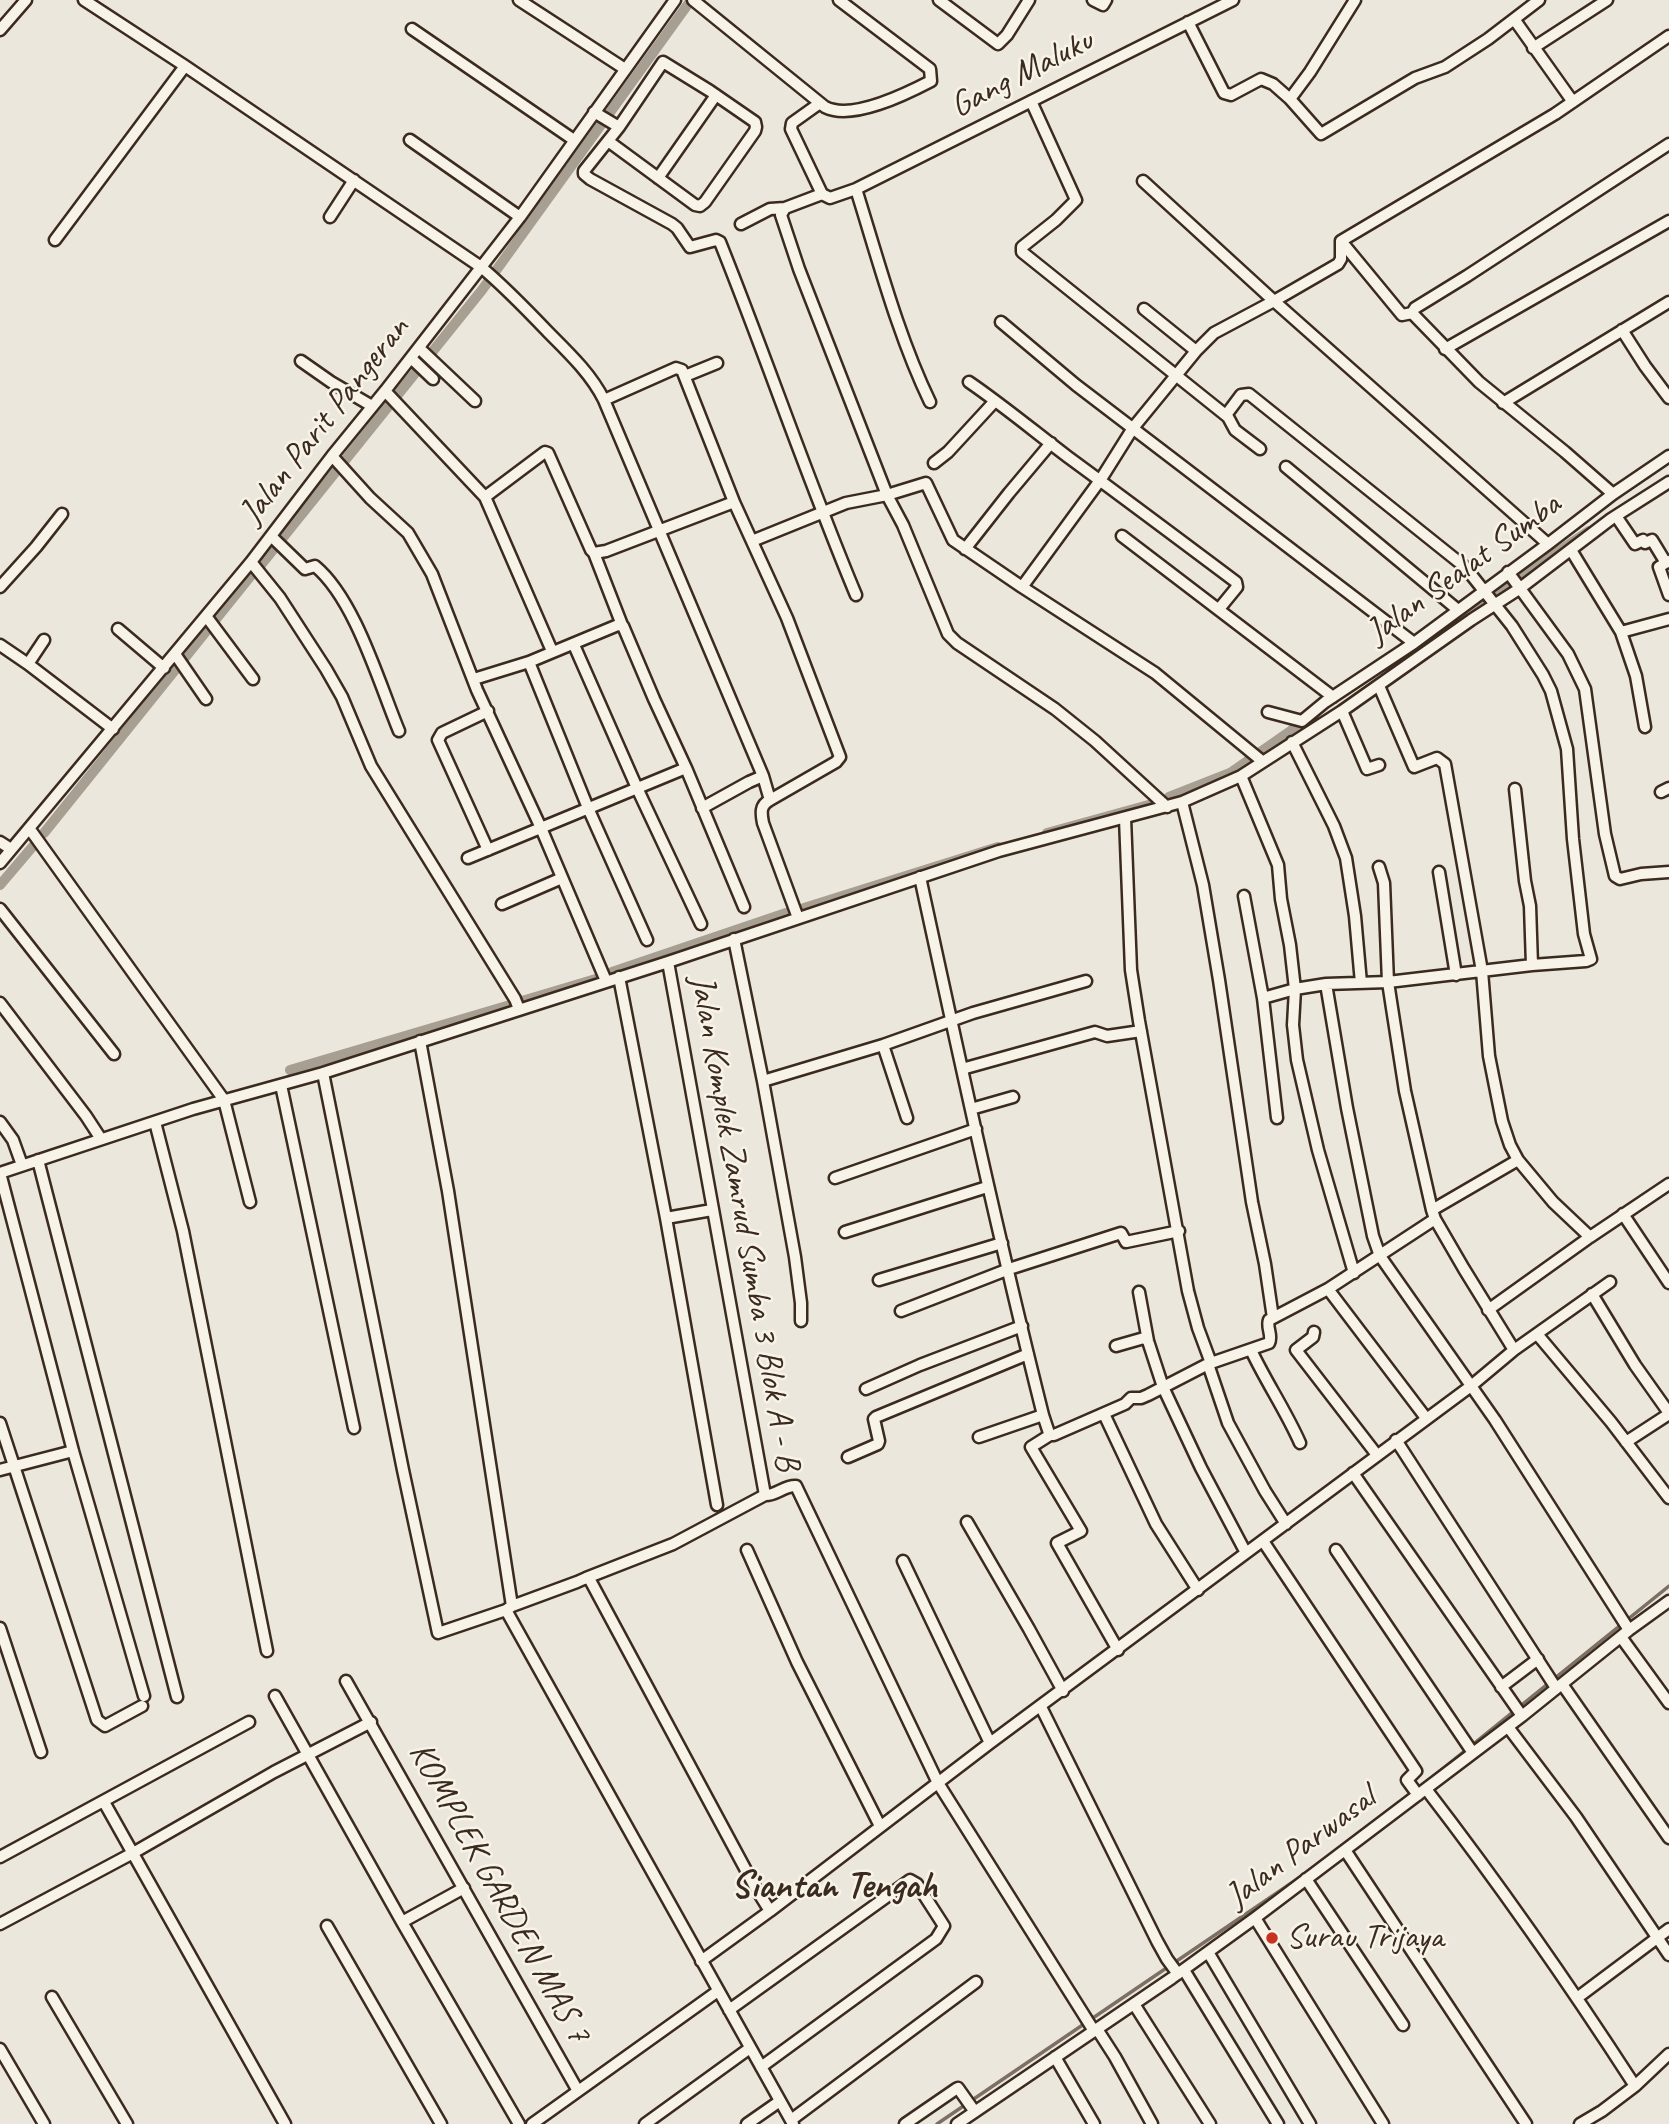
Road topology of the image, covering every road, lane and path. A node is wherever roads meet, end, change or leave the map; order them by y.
1 (26, 0) edge
2 (84, 0) edge
3 (519, 0) edge
4 (676, 0) edge
5 (839, 0) edge
6 (939, 0) edge
7 (1028, 0) edge
8 (1093, 0) edge
9 (1106, 0) edge
10 (1233, 0) edge
11 (1355, 0) edge
12 (1539, 0) edge
13 (1607, 0) edge
14 (695, 1) edge
15 (1514, 19) junction
16 (1188, 22) junction
17 (412, 29) dead end
18 (0, 30) edge
19 (1669, 36) edge
20 (1533, 48) junction
21 (185, 65) junction
22 (625, 69) junction
23 (716, 95) junction
24 (1290, 99) junction
25 (1031, 101) junction
26 (1573, 102) junction
27 (820, 103) junction
28 (596, 113) junction
29 (617, 126) junction
30 (410, 140) dead end
31 (574, 140) junction
32 (608, 141) junction
33 (1669, 144) edge
34 (658, 178) junction
35 (354, 180) junction
36 (1143, 181) dead end
37 (856, 189) junction
38 (822, 194) junction
39 (785, 208) junction
40 (330, 216) dead end
41 (520, 218) junction
42 (1669, 221) edge
43 (741, 224) dead end
44 (55, 240) dead end
45 (1341, 241) junction
46 (483, 269) junction
47 (1274, 301) junction
48 (1669, 302) edge
49 (1144, 309) dead end
50 (1412, 313) junction
51 (1000, 322) dead end
52 (1622, 330) junction
53 (419, 348) junction
54 (1445, 349) junction
55 (1196, 351) junction
56 (301, 361) dead end
57 (413, 361) junction
58 (717, 363) dead end
59 (1176, 374) junction
60 (684, 376) junction
61 (433, 379) dead end
62 (970, 382) dead end
63 (387, 393) junction
64 (1669, 398) edge
65 (604, 400) junction
66 (475, 401) dead end
67 (995, 401) junction
68 (930, 402) dead end
69 (1503, 403) junction
70 (372, 406) junction
71 (1226, 415) junction
72 (1133, 428) junction
73 (1051, 443) junction
74 (1260, 449) dead end
75 (1669, 456) edge
76 (334, 459) junction
77 (934, 463) dead end
78 (1286, 467) dead end
79 (1101, 479) junction
80 (1669, 482) edge
81 (1613, 494) junction
82 (887, 495) junction
83 (485, 497) junction
84 (734, 502) junction
85 (821, 512) junction
86 (62, 514) dead end
87 (1616, 516) junction
88 (659, 529) junction
89 (271, 536) junction
90 (1122, 536) dead end
91 (752, 541) junction
92 (1548, 544) junction
93 (965, 549) junction
94 (1571, 550) junction
95 (594, 553) junction
96 (251, 562) junction
97 (1667, 562) edge
98 (1509, 574) junction
99 (0, 587) edge
100 (1022, 587) junction
101 (1518, 587) junction
102 (856, 595) dead end
103 (1669, 595) edge
104 (1489, 598) junction
105 (1219, 609) junction
106 (1458, 610) junction
107 (206, 616) junction
108 (1669, 619) edge
109 (622, 625) junction
110 (118, 629) dead end
111 (1621, 632) junction
112 (44, 640) dead end
113 (574, 645) junction
114 (0, 646) edge
115 (1410, 646) junction
116 (552, 651) junction
117 (177, 657) junction
118 (1413, 661) junction
119 (529, 662) junction
120 (28, 663) junction
121 (164, 668) junction
122 (253, 679) dead end
123 (474, 680) junction
124 (1379, 687) junction
125 (1333, 696) junction
126 (206, 699) dead end
127 (488, 711) junction
128 (1342, 711) junction
129 (1268, 712) dead end
130 (1645, 727) dead end
131 (113, 729) junction
132 (1303, 729) junction
133 (399, 731) dead end
134 (1292, 742) junction
135 (1262, 761) junction
136 (1379, 765) dead end
137 (686, 768) junction
138 (763, 776) junction
139 (1241, 776) junction
140 (637, 788) junction
141 (1515, 789) dead end
142 (770, 800) junction
143 (1182, 802) junction
144 (1167, 807) junction
145 (588, 808) junction
146 (702, 808) junction
147 (1125, 818) junction
148 (29, 828) junction
149 (541, 828) junction
150 (0, 842) edge
151 (11, 849) junction
152 (488, 850) junction
153 (468, 858) dead end
154 (0, 863) edge
155 (1380, 867) dead end
156 (1439, 872) dead end
157 (1669, 872) edge
158 (920, 877) junction
159 (562, 878) junction
160 (1244, 895) dead end
161 (502, 905) dead end
162 (744, 906) dead end
163 (0, 909) edge
164 (798, 918) junction
165 (701, 924) dead end
166 (734, 939) junction
167 (647, 940) dead end
168 (668, 962) junction
169 (1532, 965) junction
170 (1482, 971) junction
171 (1456, 975) junction
172 (619, 977) junction
173 (606, 981) junction
174 (1086, 981) dead end
175 (1388, 982) junction
176 (1362, 983) junction
177 (1326, 984) junction
178 (1295, 989) junction
179 (1263, 998) junction
180 (0, 1003) edge
181 (519, 1009) junction
182 (952, 1021) junction
183 (1141, 1031) junction
184 (420, 1041) junction
185 (883, 1045) junction
186 (114, 1054) dead end
187 (962, 1069) junction
188 (323, 1073) junction
189 (763, 1082) junction
190 (281, 1085) junction
191 (1013, 1097) dead end
192 (224, 1100) junction
193 (971, 1109) junction
194 (907, 1118) dead end
195 (1277, 1118) dead end
196 (0, 1122) edge
197 (155, 1122) junction
198 (976, 1129) junction
199 (100, 1139) junction
200 (38, 1160) junction
201 (1518, 1160) junction
202 (22, 1165) junction
203 (0, 1173) edge
204 (835, 1178) dead end
205 (1669, 1184) edge
206 (987, 1188) junction
207 (250, 1202) dead end
208 (712, 1210) junction
209 (1623, 1214) junction
210 (1434, 1215) junction
211 (666, 1218) junction
212 (1179, 1231) junction
213 (845, 1232) dead end
214 (1590, 1237) junction
215 (1002, 1243) junction
216 (1380, 1256) junction
217 (1009, 1269) junction
218 (1354, 1272) junction
219 (878, 1280) dead end
220 (1610, 1282) dead end
221 (1669, 1283) edge
222 (1328, 1289) junction
223 (1139, 1292) dead end
224 (1592, 1294) junction
225 (1488, 1310) junction
226 (901, 1311) dead end
227 (1273, 1318) junction
228 (802, 1321) dead end
229 (1022, 1326) junction
230 (1314, 1332) dead end
231 (1537, 1334) junction
232 (1148, 1341) junction
233 (1116, 1346) dead end
234 (1251, 1350) junction
235 (1514, 1350) junction
236 (1028, 1354) junction
237 (1209, 1363) junction
238 (1471, 1386) junction
239 (1163, 1387) junction
240 (866, 1389) dead end
241 (1104, 1414) junction
242 (1669, 1414) edge
243 (1043, 1415) junction
244 (1426, 1418) junction
245 (0, 1423) edge
246 (354, 1428) dead end
247 (1050, 1435) junction
248 (979, 1437) dead end
249 (1396, 1440) junction
250 (1626, 1442) junction
251 (1300, 1443) dead end
252 (73, 1451) junction
253 (1377, 1455) junction
254 (848, 1457) dead end
255 (14, 1465) junction
256 (0, 1470) edge
257 (1353, 1473) junction
258 (765, 1494) junction
259 (1669, 1498) edge
260 (717, 1505) dead end
261 (967, 1522) dead end
262 (1286, 1524) junction
263 (1263, 1541) junction
264 (747, 1550) dead end
265 (1336, 1550) dead end
266 (1246, 1553) junction
267 (903, 1561) dead end
268 (586, 1578) junction
269 (1198, 1590) junction
270 (1669, 1601) edge
271 (509, 1608) junction
272 (0, 1628) edge
273 (1625, 1634) junction
274 (1118, 1650) junction
275 (267, 1651) dead end
276 (1538, 1659) junction
277 (346, 1681) dead end
278 (1556, 1684) junction
279 (1501, 1687) junction
280 (1063, 1691) junction
281 (275, 1696) dead end
282 (177, 1697) dead end
283 (1669, 1703) edge
284 (1041, 1707) junction
285 (1517, 1709) junction
286 (249, 1722) dead end
287 (371, 1722) junction
288 (1508, 1727) junction
289 (990, 1743) junction
290 (1472, 1750) junction
291 (41, 1752) dead end
292 (307, 1755) junction
293 (938, 1783) junction
294 (1422, 1792) junction
295 (104, 1802) junction
296 (880, 1826) junction
297 (1669, 1838) edge
298 (1345, 1850) junction
299 (133, 1853) junction
300 (0, 1857) edge
301 (1306, 1879) junction
302 (464, 1888) junction
303 (770, 1911) junction
304 (1255, 1918) junction
305 (402, 1922) junction
306 (0, 1924) edge
307 (327, 1926) dead end
308 (1669, 1928) edge
309 (1657, 1937) junction
310 (1208, 1952) junction
311 (1669, 1955) edge
312 (701, 1961) junction
313 (1178, 1971) junction
314 (976, 1982) dead end
315 (718, 1992) junction
316 (52, 1997) dead end
317 (1577, 1998) junction
318 (1134, 2004) junction
319 (729, 2010) junction
320 (1403, 2025) dead end
321 (1094, 2029) junction
322 (750, 2048) junction
323 (0, 2049) edge
324 (1669, 2054) edge
325 (1055, 2057) junction
326 (761, 2067) junction
327 (1634, 2086) junction
328 (578, 2091) junction
329 (780, 2101) junction
330 (971, 2106) junction
331 (792, 2122) edge
332 (961, 2123) edge
333 (44, 2124) edge
334 (127, 2124) edge
335 (285, 2124) edge
336 (441, 2124) edge
337 (518, 2124) edge
338 (532, 2124) edge
339 (645, 2124) edge
340 (747, 2124) edge
341 (905, 2124) edge
342 (1094, 2124) edge
343 (1152, 2124) edge
344 (1210, 2124) edge
345 (1278, 2124) edge
346 (1310, 2124) edge
347 (1383, 2124) edge
348 (1526, 2124) edge
349 (1580, 2124) edge

1 - 18 street
2 - 21 street
3 - 22 street
4 - 22 street, Jalan Parit Pangeran
5 - 27 street
6 - 7 street
8 - 9 street
10 - 16 street, Gang Maluku
11 - 24 street
12 - 15 street
13 - 20 street
14 - 27 street
15 - 20 street
15 - 24 street
16 - 24 street
16 - 25 street, Gang Maluku
17 - 31 street
19 - 26 street
20 - 26 street
21 - 35 street
21 - 44 street
22 - 28 street, Jalan Parit Pangeran
23 - 29 street
23 - 34 street
23 - 34 street
25 - 37 street, Gang Maluku
25 - 59 street
26 - 45 street
27 - 38 street
28 - 29 street
28 - 31 street, Jalan Parit Pangeran
29 - 32 street
30 - 41 street
31 - 41 street, Jalan Parit Pangeran
32 - 34 street
32 - 85 street
33 - 50 street
35 - 40 street
35 - 46 street
36 - 47 street
37 - 38 street, Gang Maluku
37 - 68 street
38 - 39 street
39 - 43 street
39 - 82 street
41 - 46 street, Jalan Parit Pangeran
42 - 54 street
45 - 47 street
45 - 50 street
46 - 53 street, Jalan Parit Pangeran
46 - 65 street
47 - 55 street
47 - 92 street
48 - 52 street
49 - 55 street
50 - 54 street
51 - 72 street
52 - 64 street
52 - 69 street
53 - 57 street, Jalan Parit Pangeran
53 - 66 street
54 - 69 street
55 - 59 street
56 - 70 street
57 - 61 street
57 - 63 street, Jalan Parit Pangeran
58 - 60 street
59 - 71 street
59 - 72 street
60 - 65 street
60 - 84 street
62 - 67 street
63 - 70 street, Jalan Parit Pangeran
63 - 83 street
65 - 88 street
67 - 73 street
67 - 77 street
69 - 81 street
70 - 76 street, Jalan Parit Pangeran
71 - 74 street
71 - 104 street
72 - 79 street
72 - 115 street
73 - 79 street
73 - 93 street
75 - 81 street, Jalan Sealat Sumba
76 - 89 street, Jalan Parit Pangeran
76 - 123 street
78 - 106 street
79 - 100 street
79 - 105 street
80 - 87 street
81 - 92 street, Jalan Sealat Sumba
82 - 85 street
82 - 93 street
82 - 144 street
83 - 95 street
83 - 116 street
84 - 88 street
84 - 91 street
85 - 91 street
85 - 102 street
86 - 99 street
87 - 94 street
87 - 97 street
88 - 95 street
88 - 138 street
89 - 96 street, Jalan Parit Pangeran
89 - 133 street
90 - 105 street
91 - 142 street
92 - 98 street, Jalan Sealat Sumba
93 - 100 street
94 - 101 street
94 - 111 street
95 - 109 street
96 - 107 street, Jalan Parit Pangeran
96 - 181 street
97 - 103 street
98 - 101 street
98 - 104 street, Jalan Sealat Sumba
100 - 135 street
101 - 104 street
101 - 157 street
104 - 106 street, Jalan Sealat Sumba
104 - 118 street
104 - 169 street
105 - 125 street
106 - 115 street, Jalan Sealat Sumba
107 - 117 street, Jalan Parit Pangeran
107 - 122 street
108 - 111 street
109 - 113 street
109 - 137 street
110 - 121 street
111 - 130 street
112 - 120 street
113 - 116 street
113 - 140 street
114 - 120 street
115 - 118 street
115 - 125 street, Jalan Sealat Sumba
116 - 119 street
117 - 121 street, Jalan Parit Pangeran
117 - 126 street
118 - 124 street
119 - 123 street
119 - 145 street
120 - 131 street
121 - 131 street, Jalan Parit Pangeran
123 - 127 street
124 - 128 street
124 - 170 street
125 - 132 street, Jalan Sealat Sumba
127 - 149 street
127 - 152 street
128 - 132 street
128 - 136 street
129 - 132 street
131 - 148 street, Jalan Parit Pangeran
132 - 134 street, Jalan Sealat Sumba
134 - 135 street, Jalan Sealat Sumba
134 - 176 street
135 - 139 street, Jalan Sealat Sumba
137 - 140 street
137 - 146 street
138 - 142 street
138 - 146 street
139 - 143 street, Jalan Sealat Sumba
139 - 178 street
140 - 145 street
140 - 165 street
141 - 169 street
142 - 164 street
143 - 144 street, Jalan Sealat Sumba
143 - 227 street
144 - 147 street, Jalan Sealat Sumba
145 - 149 street
145 - 167 street
146 - 162 street
147 - 158 street, Jalan Sealat Sumba
147 - 183 street
148 - 151 street, Jalan Parit Pangeran
148 - 192 street
149 - 152 street
149 - 159 street
150 - 151 street
151 - 154 street, Jalan Parit Pangeran
152 - 153 street
155 - 175 street
156 - 171 street
158 - 164 street, Jalan Sealat Sumba
158 - 182 street
159 - 161 street
159 - 173 street
160 - 179 street
163 - 186 street
164 - 166 street, Jalan Sealat Sumba
166 - 168 street, Jalan Sealat Sumba
166 - 189 street
168 - 172 street, Jalan Sealat Sumba
168 - 208 street, Jalan Komplek Zamrud Sumba 3 Blok A - B
169 - 170 street
170 - 171 street
170 - 201 street
171 - 175 street
172 - 173 street, Jalan Sealat Sumba
172 - 211 street
173 - 181 street, Jalan Sealat Sumba
174 - 182 street
175 - 176 street
175 - 210 street
176 - 177 street
177 - 178 street
177 - 216 street
178 - 179 street
178 - 218 street
179 - 195 street
180 - 199 street
181 - 184 street, Jalan Sealat Sumba
182 - 185 street
182 - 187 street
183 - 187 street
183 - 212 street
184 - 188 street, Jalan Sealat Sumba
184 - 271 street
185 - 189 street
185 - 194 street
187 - 193 street
188 - 190 street, Jalan Sealat Sumba
188 - 271 street
189 - 228 street
190 - 192 street, Jalan Sealat Sumba
190 - 246 street
191 - 193 street
192 - 197 street, Jalan Sealat Sumba
192 - 207 street
193 - 198 street
196 - 202 street
197 - 199 street, Jalan Sealat Sumba
197 - 275 street
198 - 204 street
198 - 206 street
199 - 200 street, Jalan Sealat Sumba
200 - 202 street, Jalan Sealat Sumba
200 - 282 street
201 - 210 street
201 - 214 street
202 - 203 street, Jalan Sealat Sumba
203 - 252 street
205 - 209 street
206 - 213 street
206 - 215 street
208 - 211 street
208 - 258 street, Jalan Komplek Zamrud Sumba 3 Blok A - B
209 - 214 street
209 - 221 street
210 - 216 street
210 - 225 street
211 - 260 street
212 - 217 street
212 - 237 street
214 - 225 street
215 - 217 street
215 - 219 street
216 - 218 street
216 - 238 street
217 - 226 street
217 - 229 street
218 - 222 street
220 - 224 street
222 - 227 street
222 - 244 street
223 - 232 street
224 - 231 street
224 - 242 street
225 - 235 street
227 - 234 street
229 - 236 street
229 - 240 street
230 - 253 street
231 - 235 street
231 - 250 street
232 - 233 street
232 - 239 street
234 - 237 street
234 - 251 street
235 - 238 street
236 - 243 street
236 - 254 street
237 - 239 street
237 - 262 street
238 - 244 street
238 - 273 street
239 - 241 street
239 - 266 street
241 - 247 street
241 - 269 street
242 - 250 street
243 - 247 street
243 - 248 street
244 - 249 street
245 - 255 street
247 - 274 street
249 - 253 street
249 - 276 street
250 - 259 street
252 - 255 street
252 - 255 street
253 - 257 street
255 - 256 street
257 - 262 street
257 - 279 street
258 - 268 street
258 - 293 street
261 - 280 street
262 - 263 street
263 - 266 street
263 - 294 street
264 - 296 street
265 - 290 street
266 - 269 street
267 - 289 street
268 - 271 street
268 - 303 street
269 - 274 street
270 - 273 street, Jalan Parwasal
271 - 312 street
272 - 291 street
273 - 278 street, Jalan Parwasal
273 - 283 street
274 - 280 street
276 - 278 street
276 - 279 street
277 - 287 street, KOMPLEK GARDEN MAS 7
278 - 285 street, Jalan Parwasal
278 - 297 street
279 - 285 street
280 - 284 street
281 - 292 street
284 - 289 street
284 - 313 street
285 - 288 street, Jalan Parwasal
286 - 295 street
287 - 292 street
287 - 302 street, KOMPLEK GARDEN MAS 7
288 - 290 street, Jalan Parwasal
288 - 309 street
289 - 293 street
290 - 294 street, Jalan Parwasal
292 - 299 street
292 - 305 street
293 - 296 street
293 - 321 street
294 - 298 street, Jalan Parwasal
294 - 317 street
295 - 299 street
295 - 300 street
296 - 303 street
298 - 301 street, Jalan Parwasal
298 - 348 street
299 - 306 street
299 - 335 street
301 - 304 street, Jalan Parwasal
301 - 320 street
302 - 305 street
302 - 328 street, KOMPLEK GARDEN MAS 7
303 - 312 street
304 - 310 street, Jalan Parwasal
304 - 347 street
305 - 337 street
307 - 336 street
308 - 309 street
309 - 311 street
309 - 317 street
310 - 313 street, Jalan Parwasal
310 - 346 street
312 - 315 street
313 - 318 street, Jalan Parwasal
313 - 345 street
314 - 331 street
315 - 319 street
315 - 328 street
316 - 334 street
317 - 327 street
318 - 321 street, Jalan Parwasal
318 - 344 street
319 - 322 street
319 - 326 street
321 - 325 street, Jalan Parwasal
321 - 343 street
322 - 326 street
322 - 339 street
323 - 333 street
324 - 327 street
325 - 330 street, Jalan Parwasal
325 - 342 street
326 - 329 street
327 - 349 street
328 - 338 street
329 - 331 street
329 - 340 street
330 - 332 street, Jalan Parwasal
330 - 341 street

